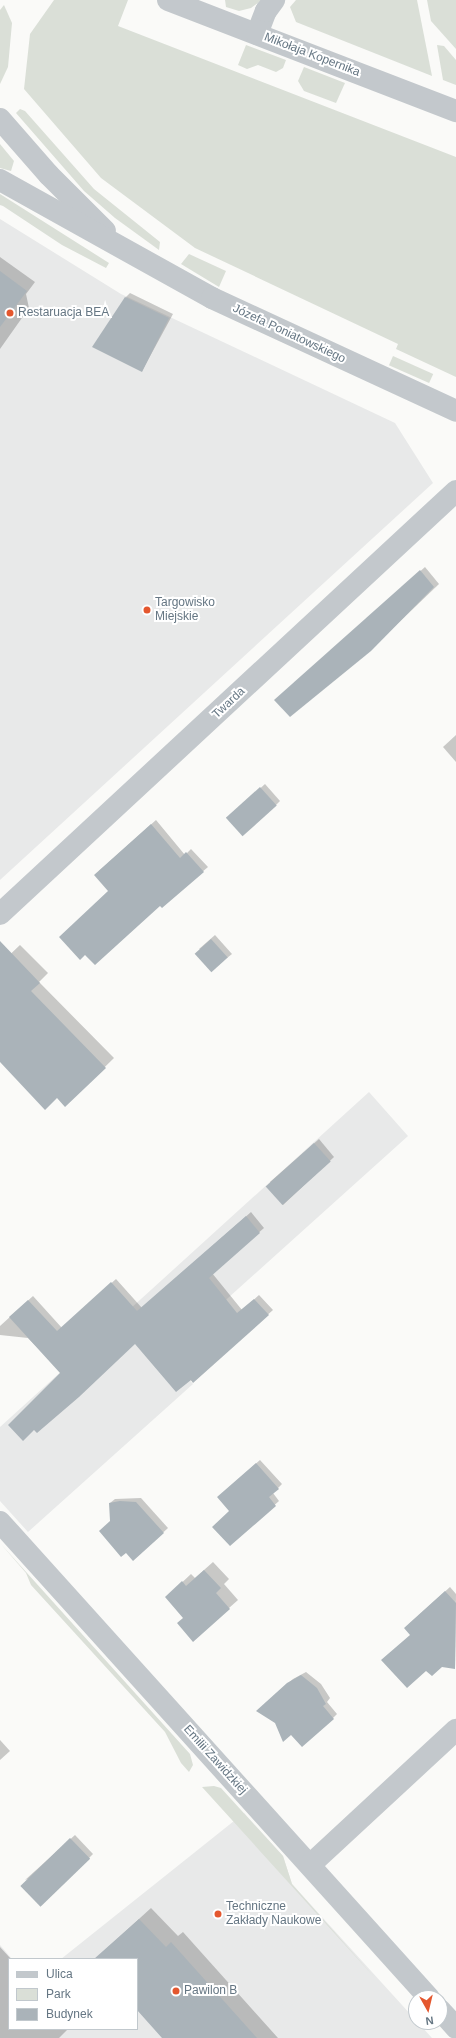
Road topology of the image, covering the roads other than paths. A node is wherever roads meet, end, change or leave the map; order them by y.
1 (168, 0) edge
2 (274, 0) edge
3 (257, 34) junction
4 (456, 111) edge
5 (0, 119) edge
6 (0, 180) edge
7 (124, 250) junction
8 (456, 412) edge
9 (456, 491) edge
10 (0, 914) edge
11 (0, 1522) edge
12 (456, 1730) edge
13 (310, 1865) junction
14 (422, 1990) edge
15 (448, 2019) edge
16 (456, 2028) edge

1 - 3 street, Mikołaja Kopernika
2 - 3 street
3 - 4 street, Mikołaja Kopernika
5 - 7 street, Józefa Poniatowskiego
6 - 7 street, Józefa Poniatowskiego
7 - 8 street, Józefa Poniatowskiego
9 - 10 street, Twarda
11 - 13 street, Emilii Zawidzkiej
12 - 13 street
13 - 14 street, Emilii Zawidzkiej
15 - 16 street

